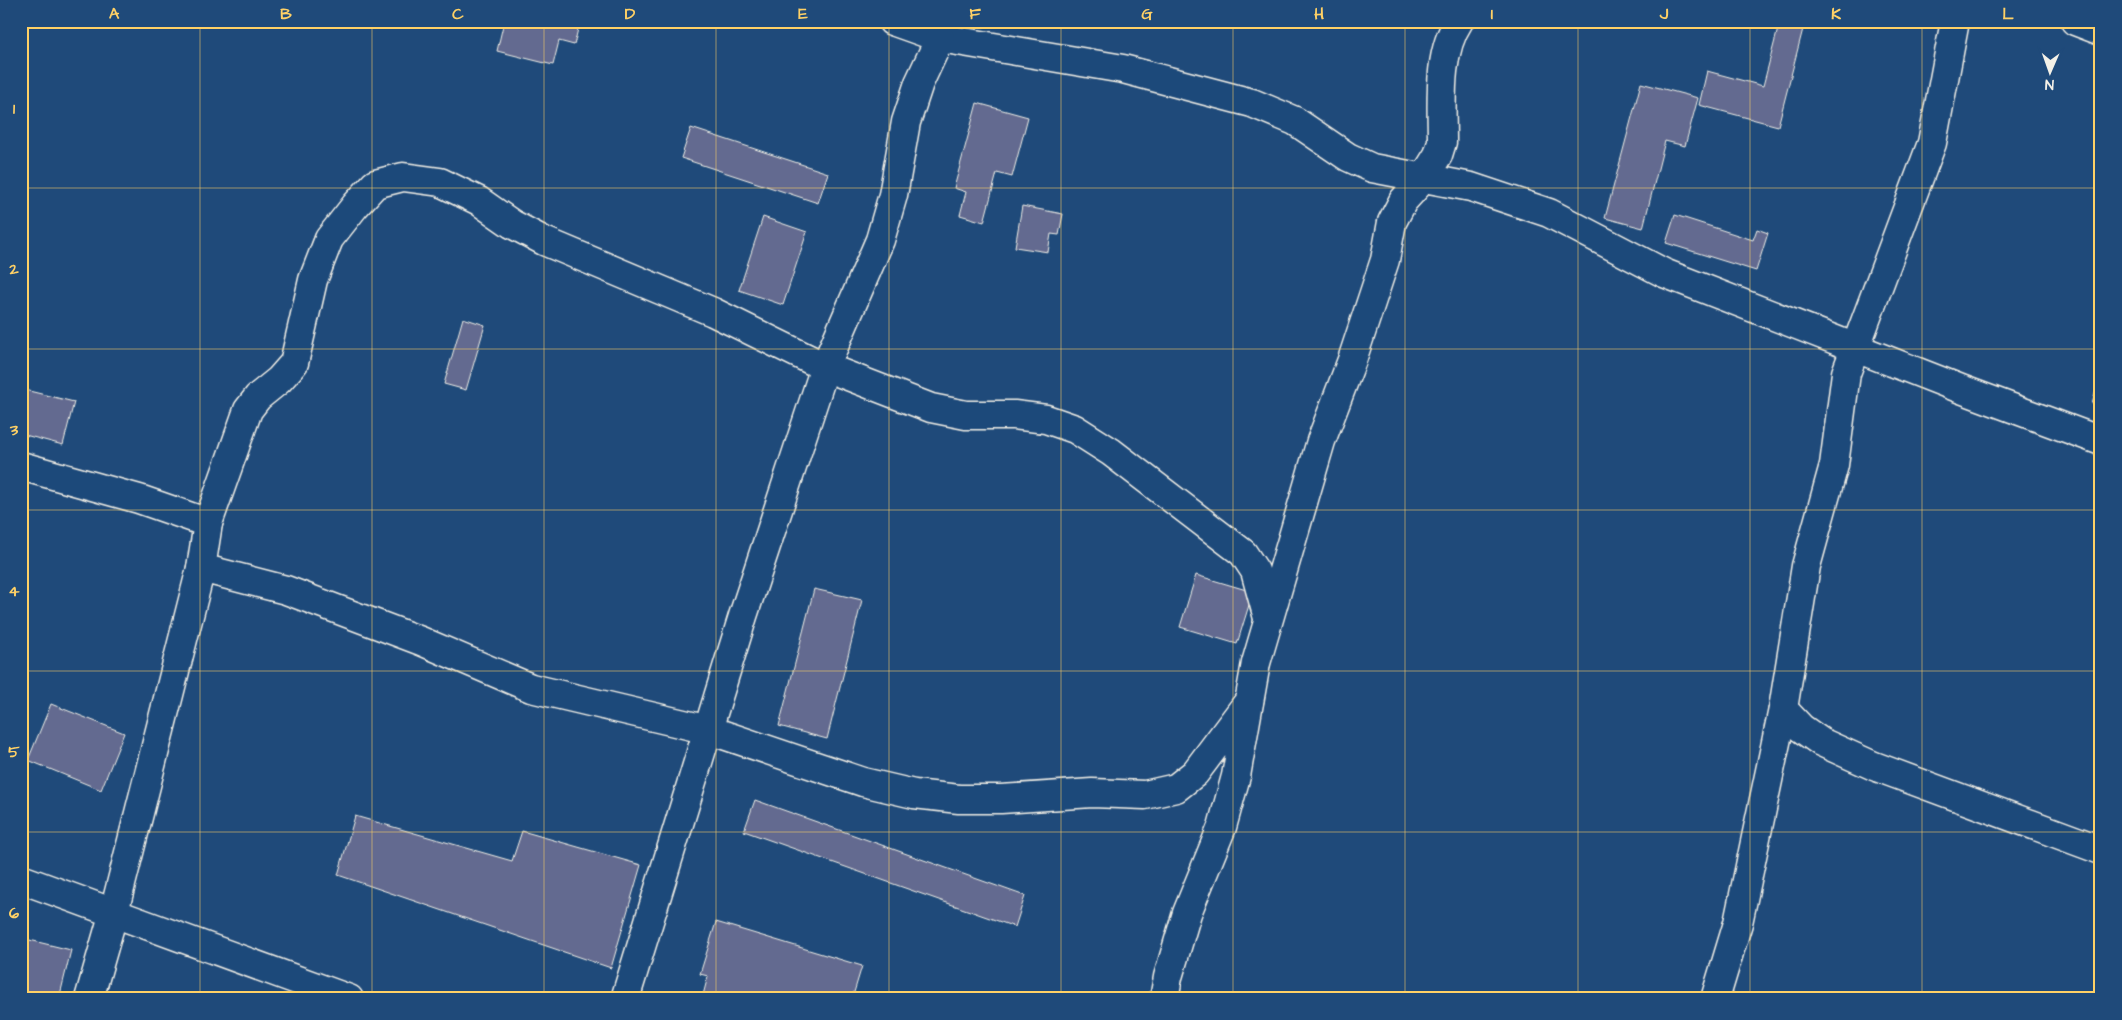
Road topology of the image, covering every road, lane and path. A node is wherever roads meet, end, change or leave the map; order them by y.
1 (892, 21) edge
2 (1459, 21) edge
3 (1955, 21) edge
4 (2075, 21) edge
5 (2101, 31) edge
6 (940, 38) junction
7 (1423, 179) junction
8 (1855, 349) junction
9 (825, 367) junction
10 (2101, 441) edge
11 (21, 466) edge
12 (208, 523) junction
13 (201, 568) junction
14 (1268, 618) junction
15 (1249, 701) junction
16 (1783, 709) junction
17 (708, 730) junction
18 (2101, 850) edge
19 (21, 879) edge
20 (114, 912) junction
21 (89, 999) edge
22 (349, 999) edge
23 (625, 999) edge
24 (1164, 999) edge
25 (1715, 999) edge

1 - 6 street
2 - 7 street
3 - 8 street
4 - 5 street
6 - 7 street
6 - 9 street
7 - 8 street
7 - 14 street
8 - 10 street
8 - 16 street
9 - 12 street
9 - 14 street
9 - 17 street
11 - 12 street
12 - 13 street
13 - 17 street
13 - 20 street
14 - 15 street
15 - 17 street
15 - 24 street
16 - 18 street
16 - 25 street
17 - 23 street
19 - 20 street
20 - 21 street
20 - 22 street

